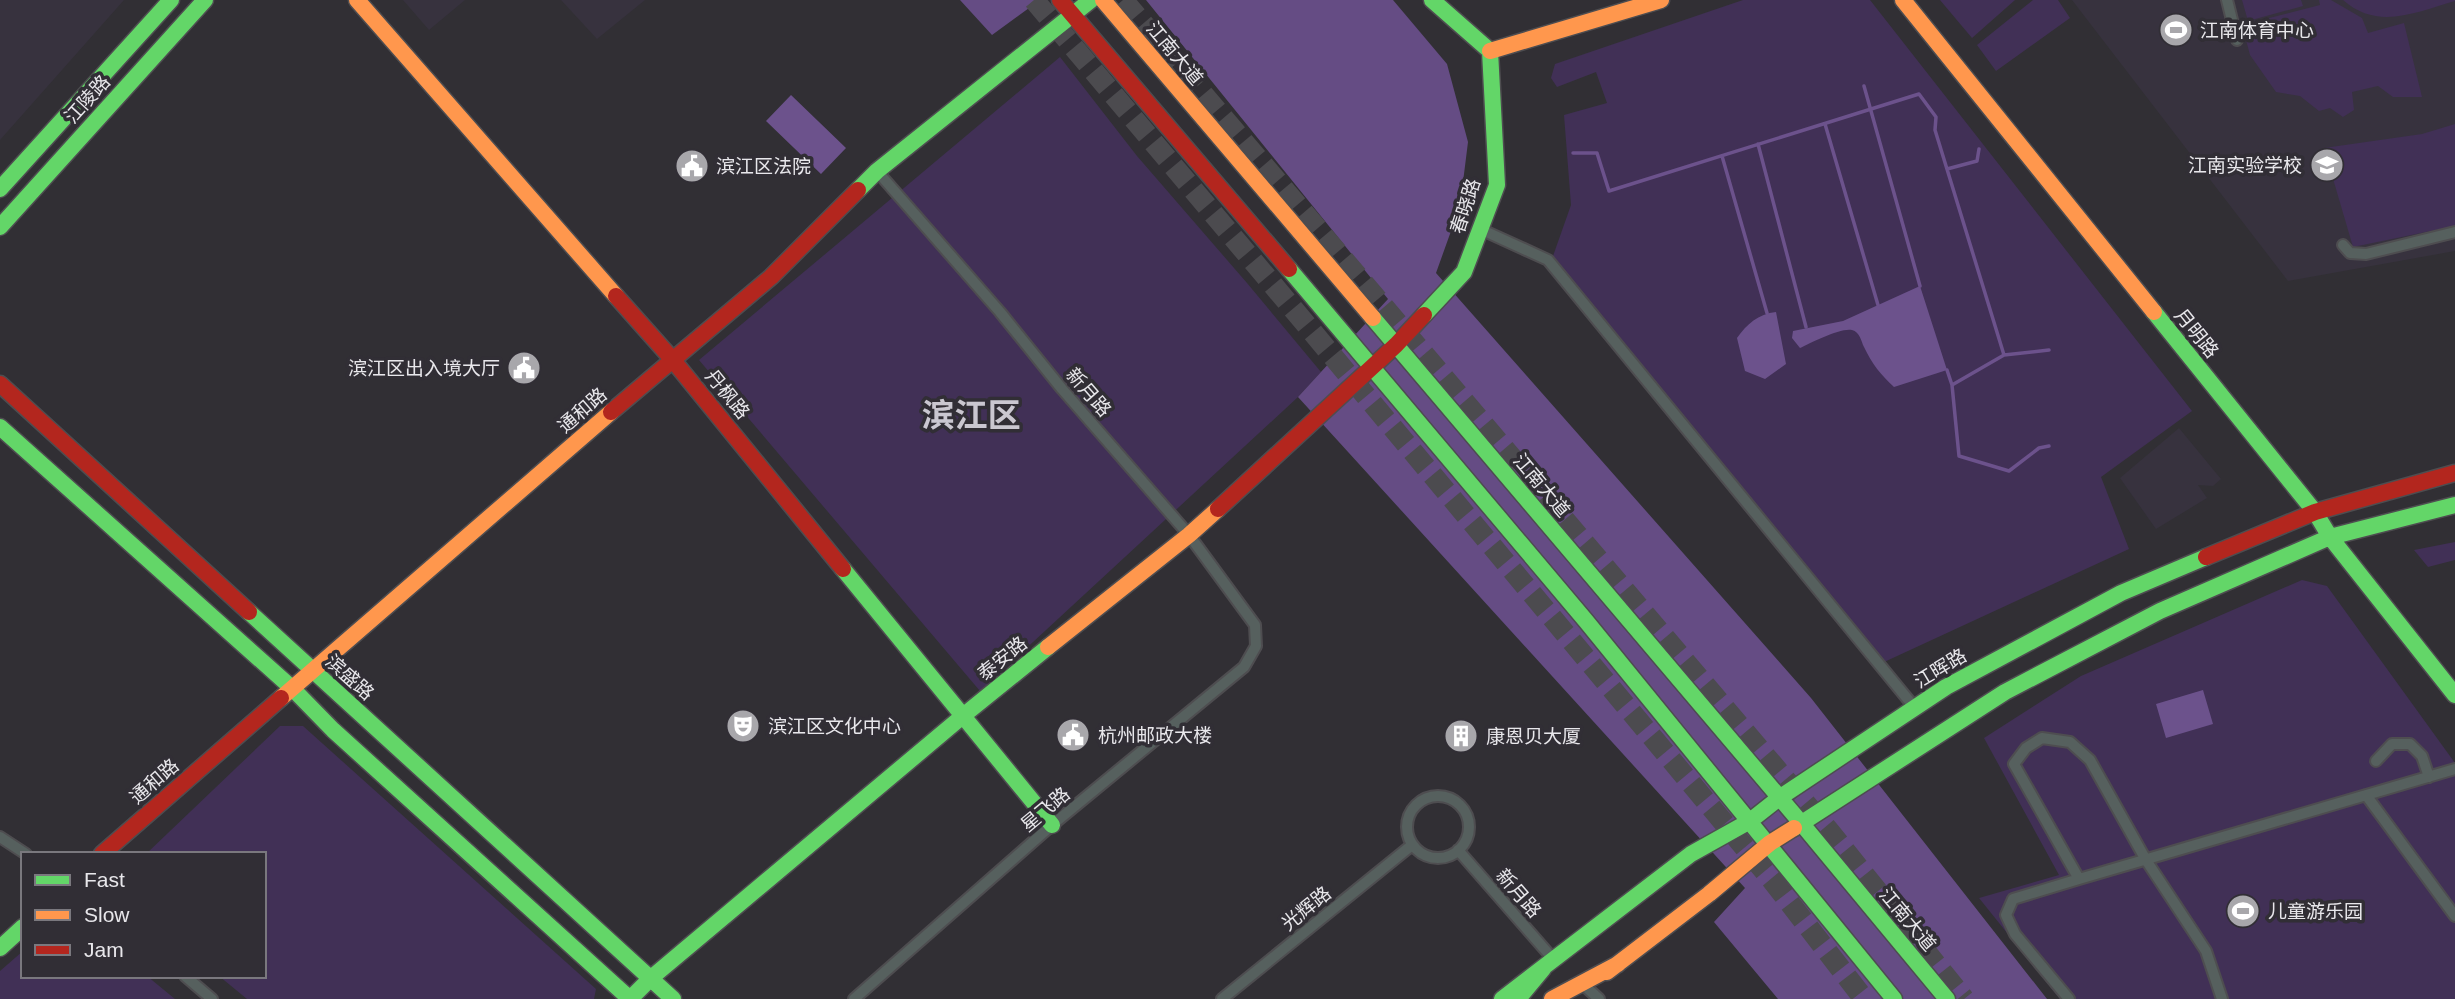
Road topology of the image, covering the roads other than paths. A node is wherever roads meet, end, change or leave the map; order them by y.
1 (171, 0) edge
2 (205, 0) edge
3 (358, 0) edge
4 (1060, 0) edge
5 (1091, 0) edge
6 (1103, 0) edge
7 (1432, 0) edge
8 (1661, 0) edge
9 (1903, 0) edge
10 (2227, 0) edge
11 (1072, 14) junction
12 (2237, 40) dead end
13 (1490, 51) junction
14 (877, 171) junction
15 (0, 189) edge
16 (0, 227) edge
17 (1480, 229) junction
18 (2455, 232) edge
19 (2343, 245) dead end
20 (1396, 345) junction
21 (672, 359) junction
22 (1372, 367) junction
23 (0, 384) edge
24 (0, 427) edge
25 (2455, 474) edge
26 (2455, 505) edge
27 (2315, 512) junction
28 (1189, 535) junction
29 (2330, 537) junction
30 (1256, 646) joint
31 (312, 671) junction
32 (293, 689) junction
33 (2455, 695) edge
34 (1915, 708) junction
35 (964, 715) junction
36 (2376, 761) dead end
37 (2455, 769) edge
38 (2429, 777) junction
39 (2366, 795) junction
40 (1779, 798) junction
41 (1750, 821) junction
42 (1802, 824) junction
43 (1052, 825) junction
44 (0, 837) edge
45 (1770, 843) junction
46 (1412, 845) junction
47 (1458, 850) junction
48 (23, 852) edge
49 (104, 852) edge
50 (2146, 860) junction
51 (2078, 879) junction
52 (2455, 916) edge
53 (21, 929) edge
54 (0, 948) edge
55 (1618, 964) junction
56 (1549, 965) junction
57 (187, 978) edge
58 (651, 978) junction
59 (1587, 988) junction
60 (212, 999) edge
61 (630, 999) edge
62 (673, 999) edge
63 (854, 999) edge
64 (1222, 999) edge
65 (1502, 999) edge
66 (1518, 999) edge
67 (1552, 999) edge
68 (1571, 999) edge
69 (1600, 999) edge
70 (1894, 999) edge
71 (1947, 999) edge
72 (2069, 999) edge
73 (2222, 999) edge

1 - 15 main road, 江陵路
2 - 16 main road, 江陵路
3 - 21 main road, 丹枫路
4 - 11 main road
5 - 11 main road, 通和路
6 - 20 main road, 江南大道
7 - 13 main road
8 - 13 main road
9 - 27 main road, 月明路
10 - 12 street
11 - 14 main road, 通和路
11 - 22 main road
13 - 17 main road, 春晓路
14 - 21 main road, 通和路
14 - 28 street, 新月路
17 - 20 main road, 春晓路
17 - 34 street
18 - 19 street
20 - 22 main road, 泰安路
20 - 40 main road, 江南大道
21 - 31 main road, 通和路
21 - 35 main road, 丹枫路
22 - 28 main road, 泰安路
22 - 41 main road
23 - 31 main road, 滨盛路
24 - 32 main road
25 - 27 main road, 江晖路
26 - 29 main road
27 - 29 main road, 月明路
27 - 34 main road, 江晖路
28 - 30 street, 新月路
28 - 35 main road, 泰安路
29 - 33 main road, 月明路
29 - 42 main road
30 - 43 street, 星飞路
31 - 32 main road, 通和路
31 - 58 main road, 滨盛路
32 - 49 main road, 通和路
32 - 61 main road
34 - 40 main road, 江晖路
35 - 43 main road, 丹枫路
35 - 58 main road, 泰安路
36 - 38 street
37 - 38 street
38 - 39 street
39 - 50 street
39 - 52 street
40 - 41 main road, 江晖路
40 - 42 main road, 江南大道
41 - 45 main road
41 - 56 main road, 江晖路
42 - 45 main road
42 - 71 main road, 江南大道
43 - 63 street, 星飞路
44 - 48 street
45 - 55 main road
45 - 70 main road
46 - 47 street
46 - 47 street
46 - 64 street, 光辉路
47 - 56 street, 新月路
50 - 51 street
50 - 51 street
50 - 73 street
51 - 72 street
53 - 54 main road
55 - 59 main road
55 - 67 main road
56 - 65 main road, 江晖路
56 - 66 main road
57 - 60 street
58 - 61 main road, 泰安路
58 - 62 main road, 滨盛路
59 - 68 main road
59 - 69 street

